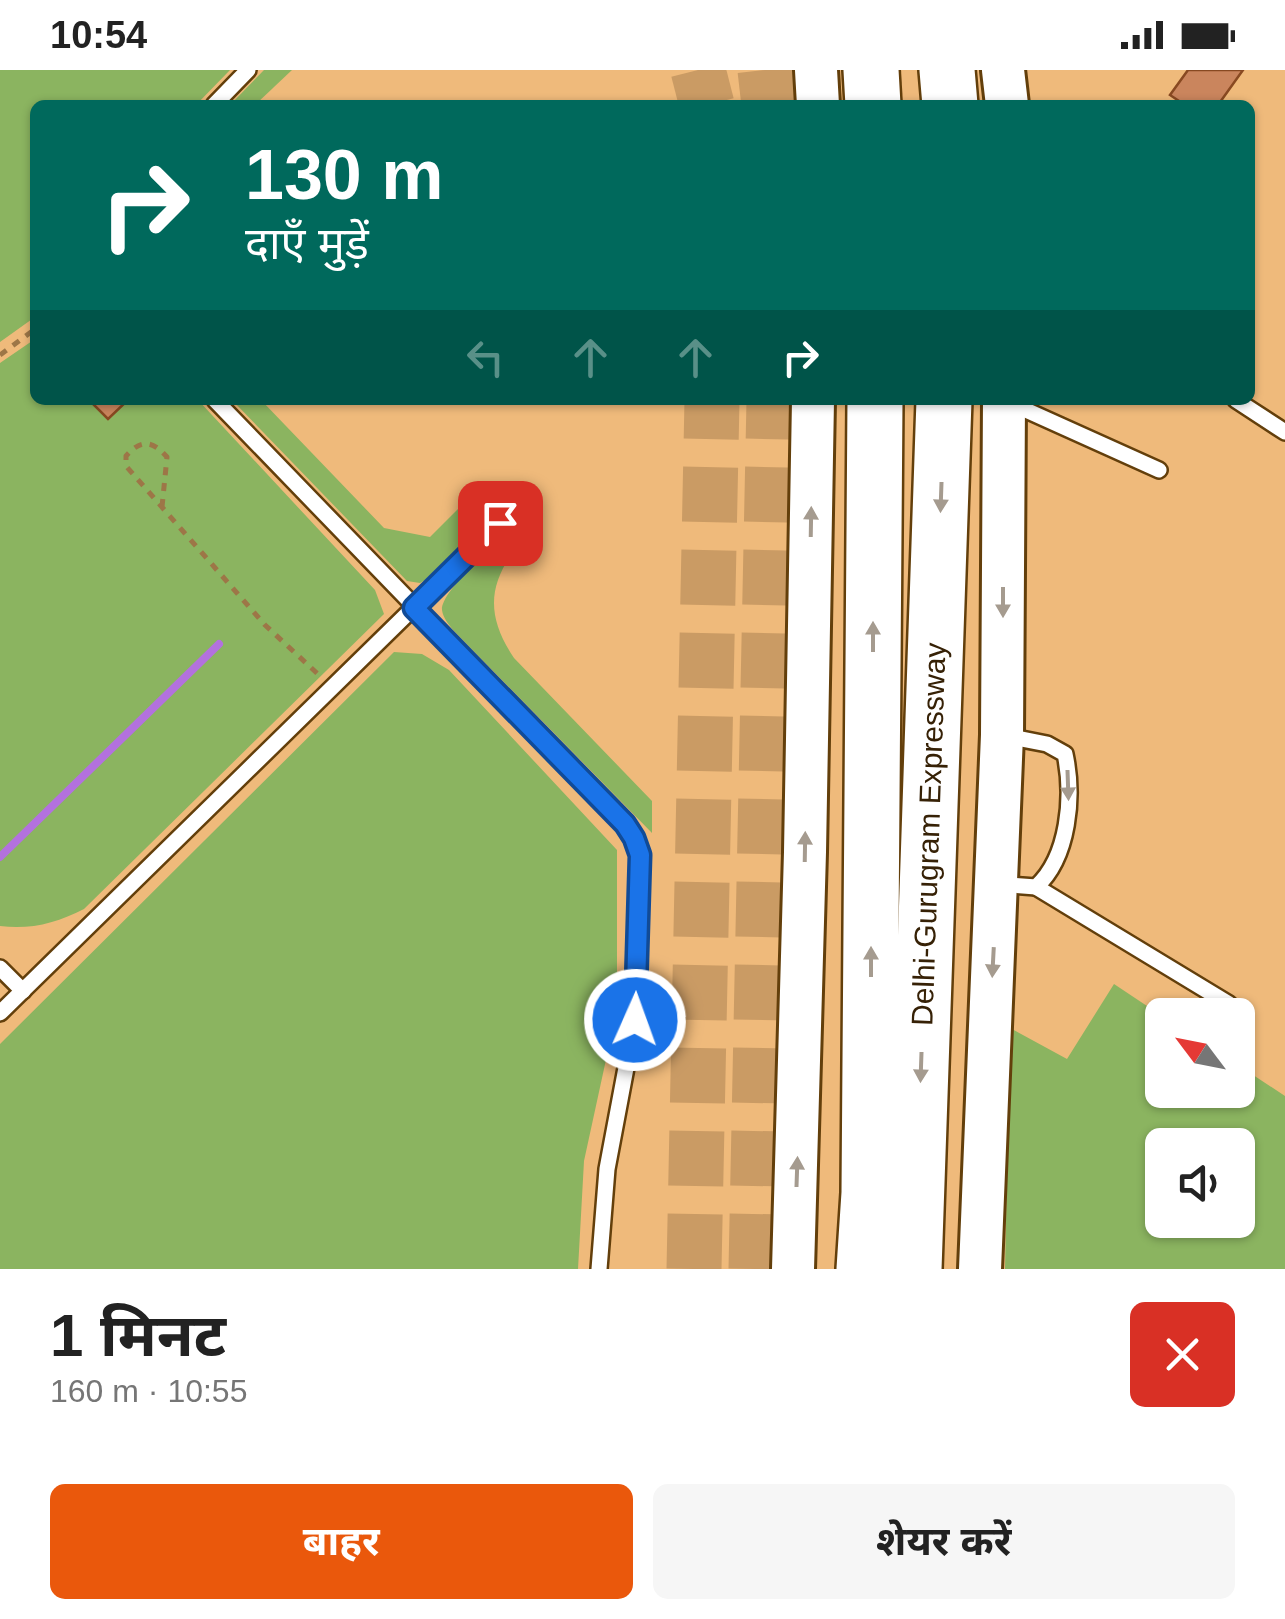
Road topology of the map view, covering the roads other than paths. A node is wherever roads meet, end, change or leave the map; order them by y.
1 (248, 70) edge
2 (816, 70) edge
3 (871, 70) edge
4 (948, 70) edge
5 (1003, 70) edge
6 (219, 100) edge
7 (818, 100) edge
8 (873, 100) edge
9 (950, 100) edge
10 (1006, 100) edge
11 (220, 405) edge
12 (813, 405) edge
13 (875, 405) edge
14 (944, 405) edge
15 (1004, 405) edge
16 (1015, 405) edge
17 (1244, 405) edge
18 (1285, 432) edge
19 (1159, 470) dead end
20 (500, 523) dead end
21 (414, 608) junction
22 (1002, 735) junction
23 (1016, 886) junction
24 (0, 968) edge
25 (23, 991) junction
26 (1218, 998) edge
27 (0, 1013) edge
28 (600, 1269) edge
29 (793, 1269) edge
30 (864, 1269) edge
31 (914, 1269) edge
32 (980, 1269) edge

1 - 6 lane
2 - 7 main road
3 - 8 highway
4 - 9 highway
5 - 10 main road
11 - 21 lane
29 -> 12 main road
30 -> 13 highway, Delhi-Gurugram Expressway
14 -> 31 highway, Delhi-Gurugram Expressway
15 -> 22 main road
16 - 19 lane
17 - 18 lane
20 - 21 lane
21 - 25 lane
21 - 28 lane
22 - 23 main road
22 -> 23 lane
23 - 26 lane
23 -> 32 main road
24 - 25 lane
25 - 27 lane

